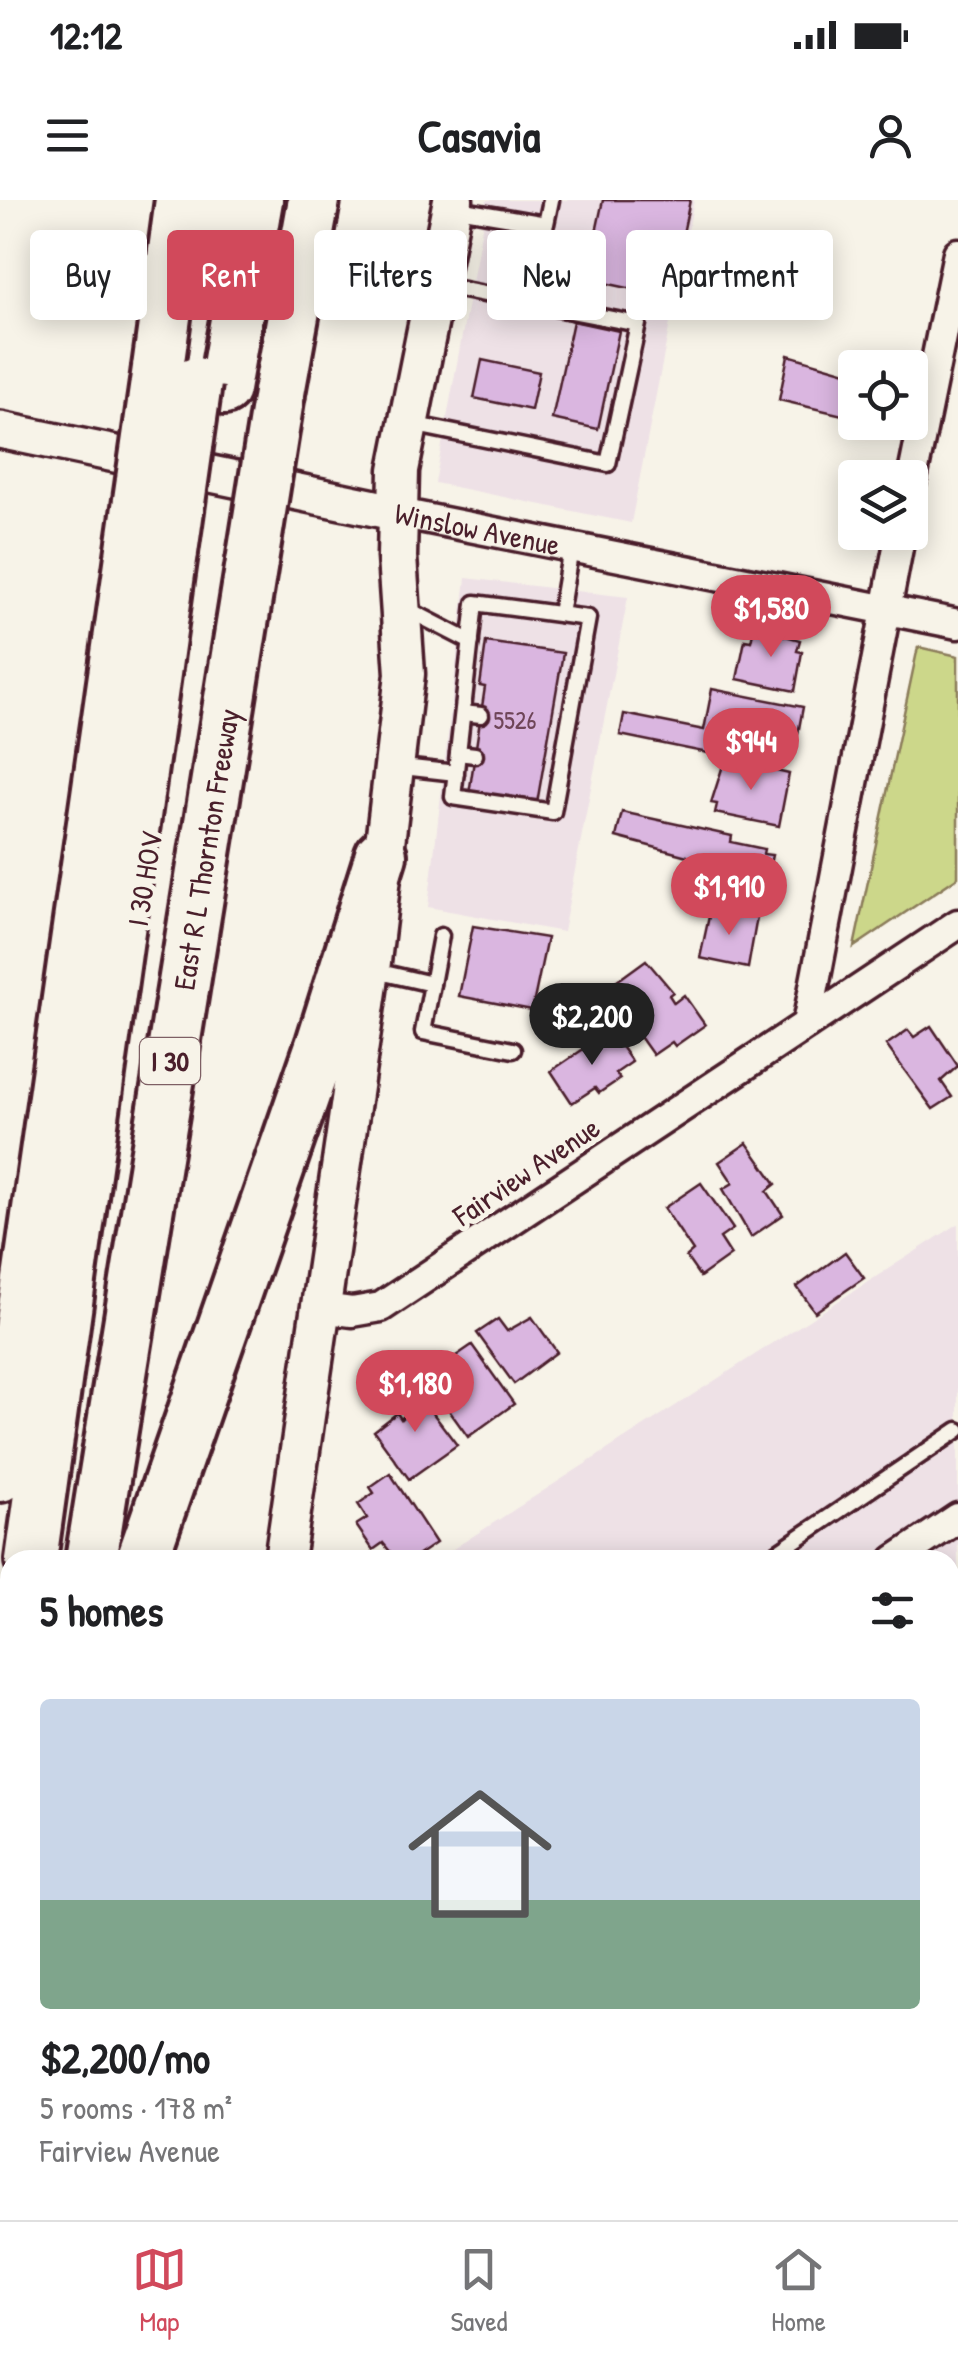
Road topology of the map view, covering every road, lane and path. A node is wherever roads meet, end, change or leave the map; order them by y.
1 (181, 200) edge
2 (220, 200) edge
3 (256, 200) edge
4 (314, 200) edge
5 (552, 200) edge
6 (453, 204) edge
7 (447, 230) edge
8 (958, 253) edge
9 (467, 290) edge
10 (428, 320) edge
11 (193, 380) junction
12 (406, 422) junction
13 (0, 430) edge
14 (916, 460) edge
15 (399, 513) junction
16 (571, 548) junction
17 (167, 550) junction
18 (897, 550) edge
19 (403, 607) junction
20 (885, 610) junction
21 (560, 614) junction
22 (958, 624) edge
23 (471, 642) junction
24 (463, 713) junction
25 (481, 715) dead end
26 (549, 724) dead end
27 (568, 727) junction
28 (458, 753) junction
29 (475, 755) dead end
30 (543, 765) dead end
31 (393, 766) junction
32 (561, 767) junction
33 (456, 774) junction
34 (381, 855) junction
35 (958, 924) edge
36 (442, 936) dead end
37 (370, 970) junction
38 (432, 984) junction
39 (807, 1024) junction
40 (513, 1050) dead end
41 (321, 1308) junction
42 (958, 1430) edge
43 (0, 1476) edge
44 (958, 1518) edge
45 (32, 1550) edge
46 (46, 1550) edge
47 (94, 1550) edge
48 (145, 1550) edge
49 (285, 1550) edge
50 (781, 1550) edge
51 (920, 1550) edge

1 - 11 highway
2 - 11 highway, I 30 HOV
3 - 11 highway, I 30 HOV
4 - 47 highway, East R L Thornton Freeway / I 30, bridge
5 - 6 lane
6 - 7 main road
8 - 14 street
9 - 12 lane
10 - 12 main road
11 - 17 highway, bridge
11 - 17 highway, I 30 HOV
12 - 15 main road
13 - 15 street, Winslow Avenue
15 - 16 street, Winslow Avenue
15 - 19 main road
16 - 20 street, Winslow Avenue
16 - 21 lane
17 - 43 highway
17 - 45 highway, I 30 HOV
17 - 46 highway, I 30 HOV
18 - 20 street
19 - 23 lane
19 - 31 main road
20 - 22 street, Winslow Avenue
20 - 39 street
21 - 23 lane
21 - 27 lane
23 - 24 lane
24 - 25 lane
24 - 28 lane
26 - 27 lane
27 - 32 lane
28 - 29 lane
28 - 33 lane
30 - 32 lane
31 - 33 lane
31 - 34 main road
32 - 33 lane
34 - 37 main road
34 - 48 highway
35 - 39 street, Fairview Avenue
36 - 38 lane
37 - 38 lane
37 - 41 main road
38 - 40 lane
39 - 41 street, Fairview Avenue
41 - 49 main road
42 - 50 lane
44 - 51 street

